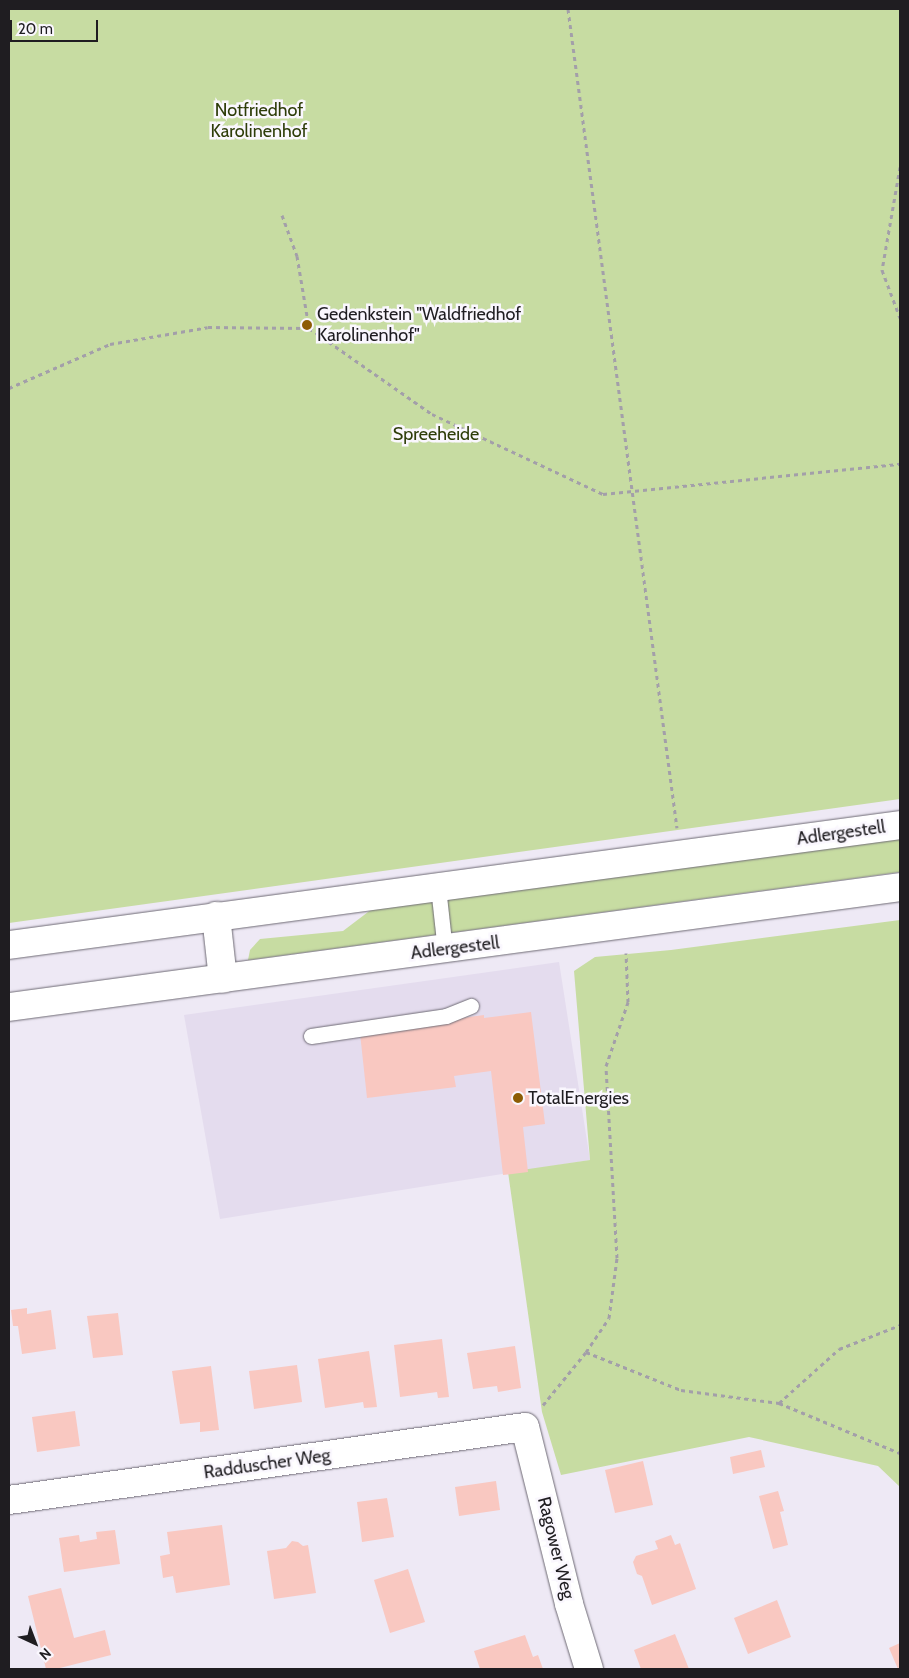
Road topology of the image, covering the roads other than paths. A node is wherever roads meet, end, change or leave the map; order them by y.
1 (900, 825) edge
2 (438, 887) junction
3 (900, 887) edge
4 (216, 916) junction
5 (9, 945) edge
6 (445, 950) junction
7 (223, 979) junction
8 (471, 1006) dead end
9 (9, 1007) edge
10 (311, 1036) dead end
11 (525, 1427) joint
12 (9, 1500) edge
13 (589, 1669) edge

1 - 2 main road, Adlergestell
2 - 4 main road, Adlergestell
2 - 6 lane
3 - 6 main road, Adlergestell
4 - 5 main road, Adlergestell
4 - 7 main road
6 - 7 main road, Adlergestell
7 - 9 main road, Adlergestell
8 - 10 lane
11 - 12 main road, Radduscher Weg
11 - 13 main road, Ragower Weg

